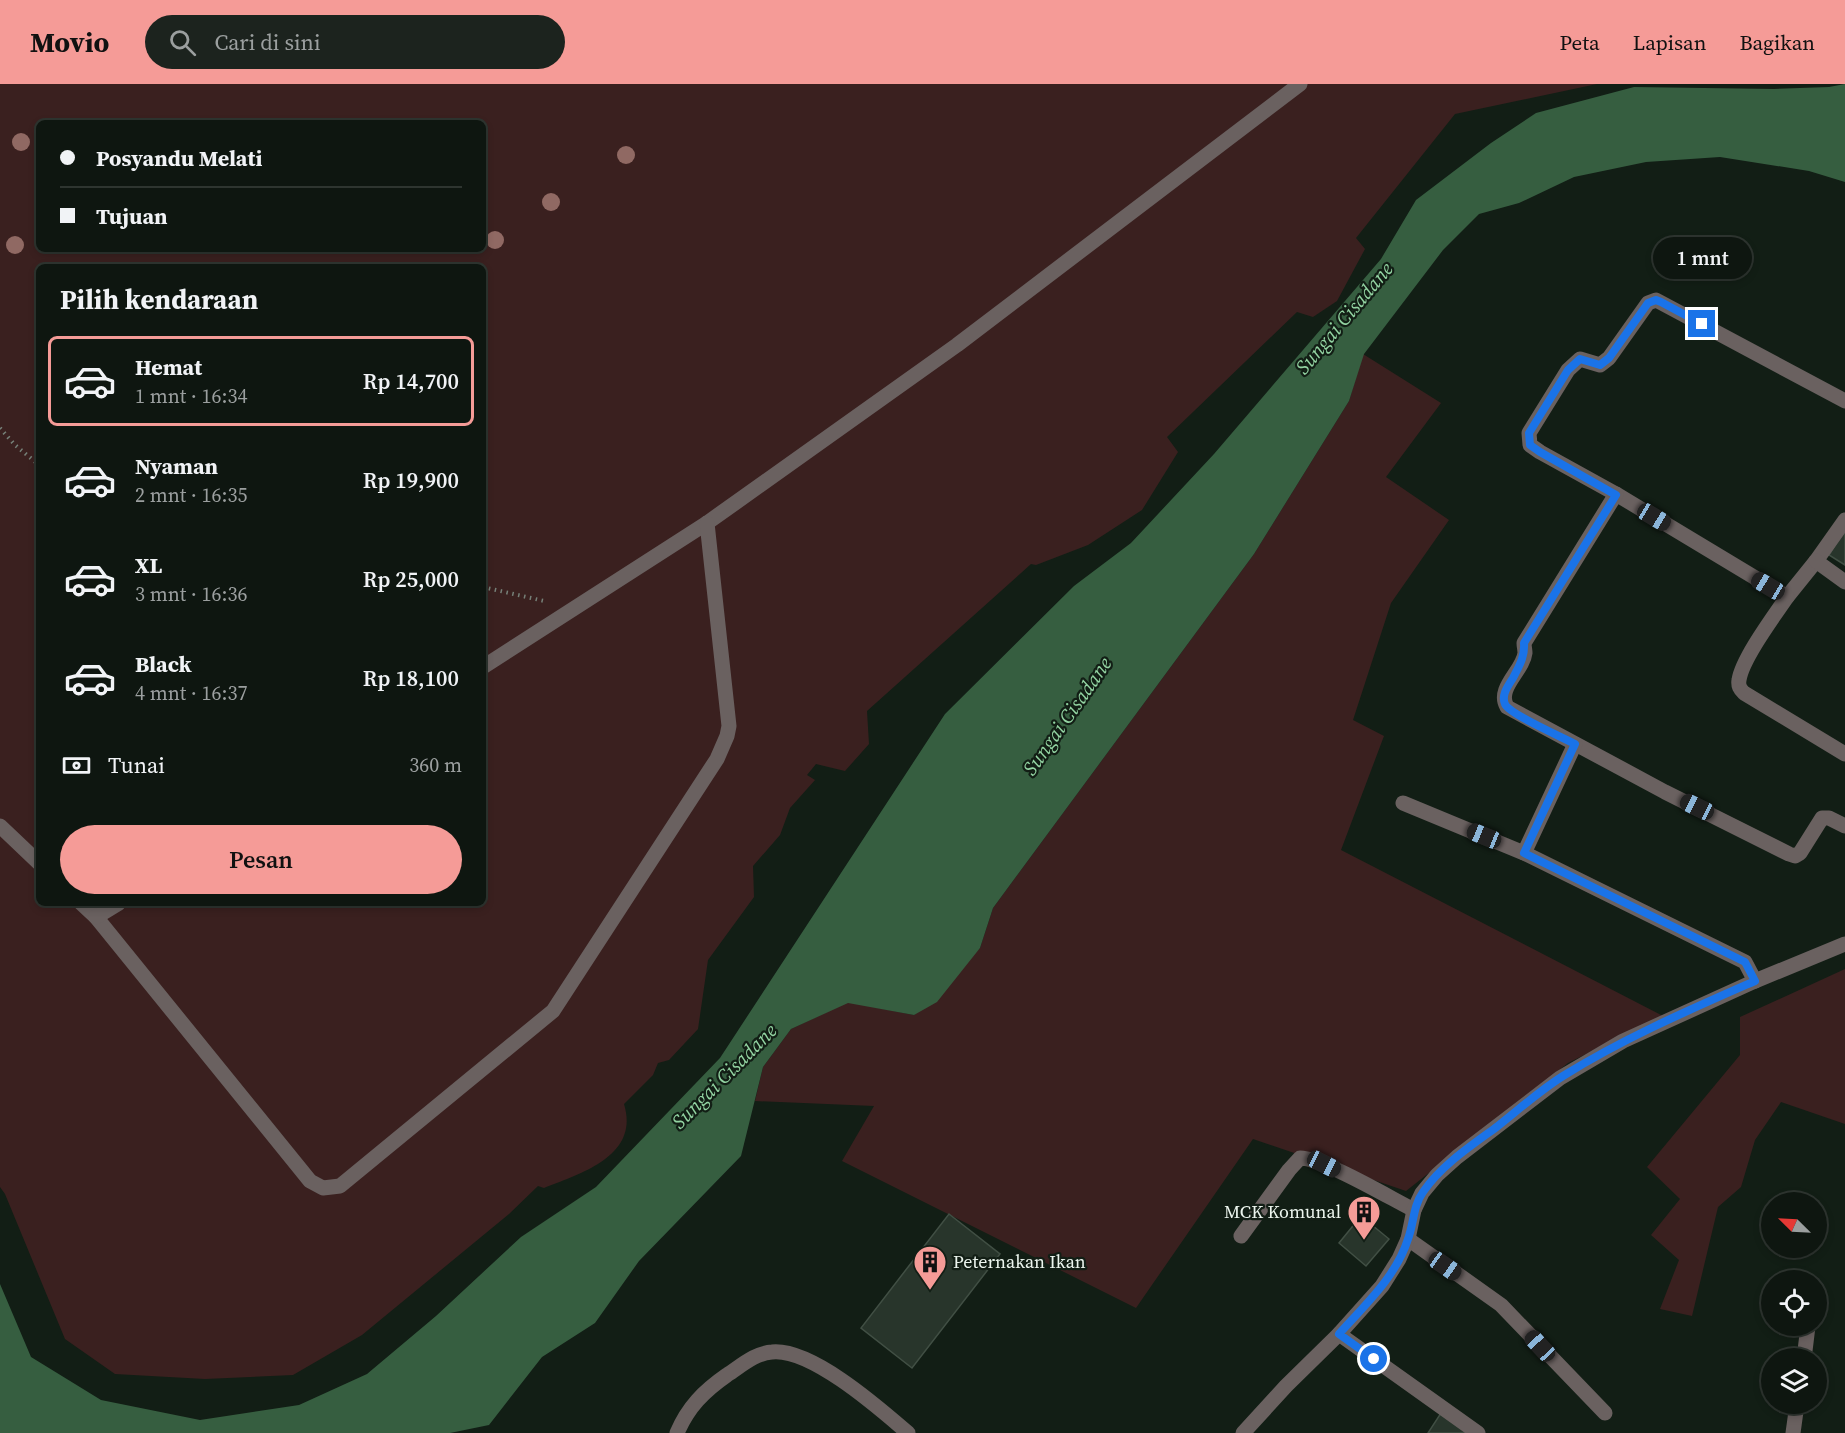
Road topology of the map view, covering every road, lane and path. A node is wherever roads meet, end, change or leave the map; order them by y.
1 (1300, 84) edge
2 (1845, 400) edge
3 (0, 428) edge
4 (36, 463) edge
5 (1616, 495) junction
6 (1845, 520) edge
7 (707, 523) junction
8 (1816, 561) junction
9 (1845, 582) edge
10 (486, 588) edge
11 (1787, 597) junction
12 (575, 608) junction
13 (486, 665) edge
14 (1575, 744) junction
15 (1845, 754) edge
16 (1403, 803) dead end
17 (0, 826) edge
18 (1845, 826) edge
19 (1524, 853) junction
20 (36, 860) edge
21 (84, 906) edge
22 (113, 906) edge
23 (96, 917) junction
24 (1845, 944) edge
25 (1755, 981) junction
26 (1414, 1210) junction
27 (1241, 1236) dead end
28 (1408, 1239) junction
29 (1339, 1334) junction
30 (1605, 1413) dead end
31 (1796, 1414) edge
32 (677, 1433) edge
33 (908, 1433) edge
34 (1242, 1433) edge
35 (1479, 1433) edge
36 (1793, 1433) edge

1 - 7 street
2 - 5 street
3 - 4 path
5 - 11 street
5 - 14 street
6 - 8 street
7 - 12 street
7 - 23 street
8 - 9 street
8 - 11 street
10 - 12 path
11 - 15 street
12 - 13 street
14 - 18 street
14 - 19 street
16 - 19 street
17 - 20 street
19 - 25 street
21 - 23 street
22 - 23 street
24 - 25 street
25 - 26 street
26 - 27 street
26 - 28 street
28 - 29 street
28 - 30 street
29 - 34 street
29 - 35 street
31 - 36 street
32 - 33 street

